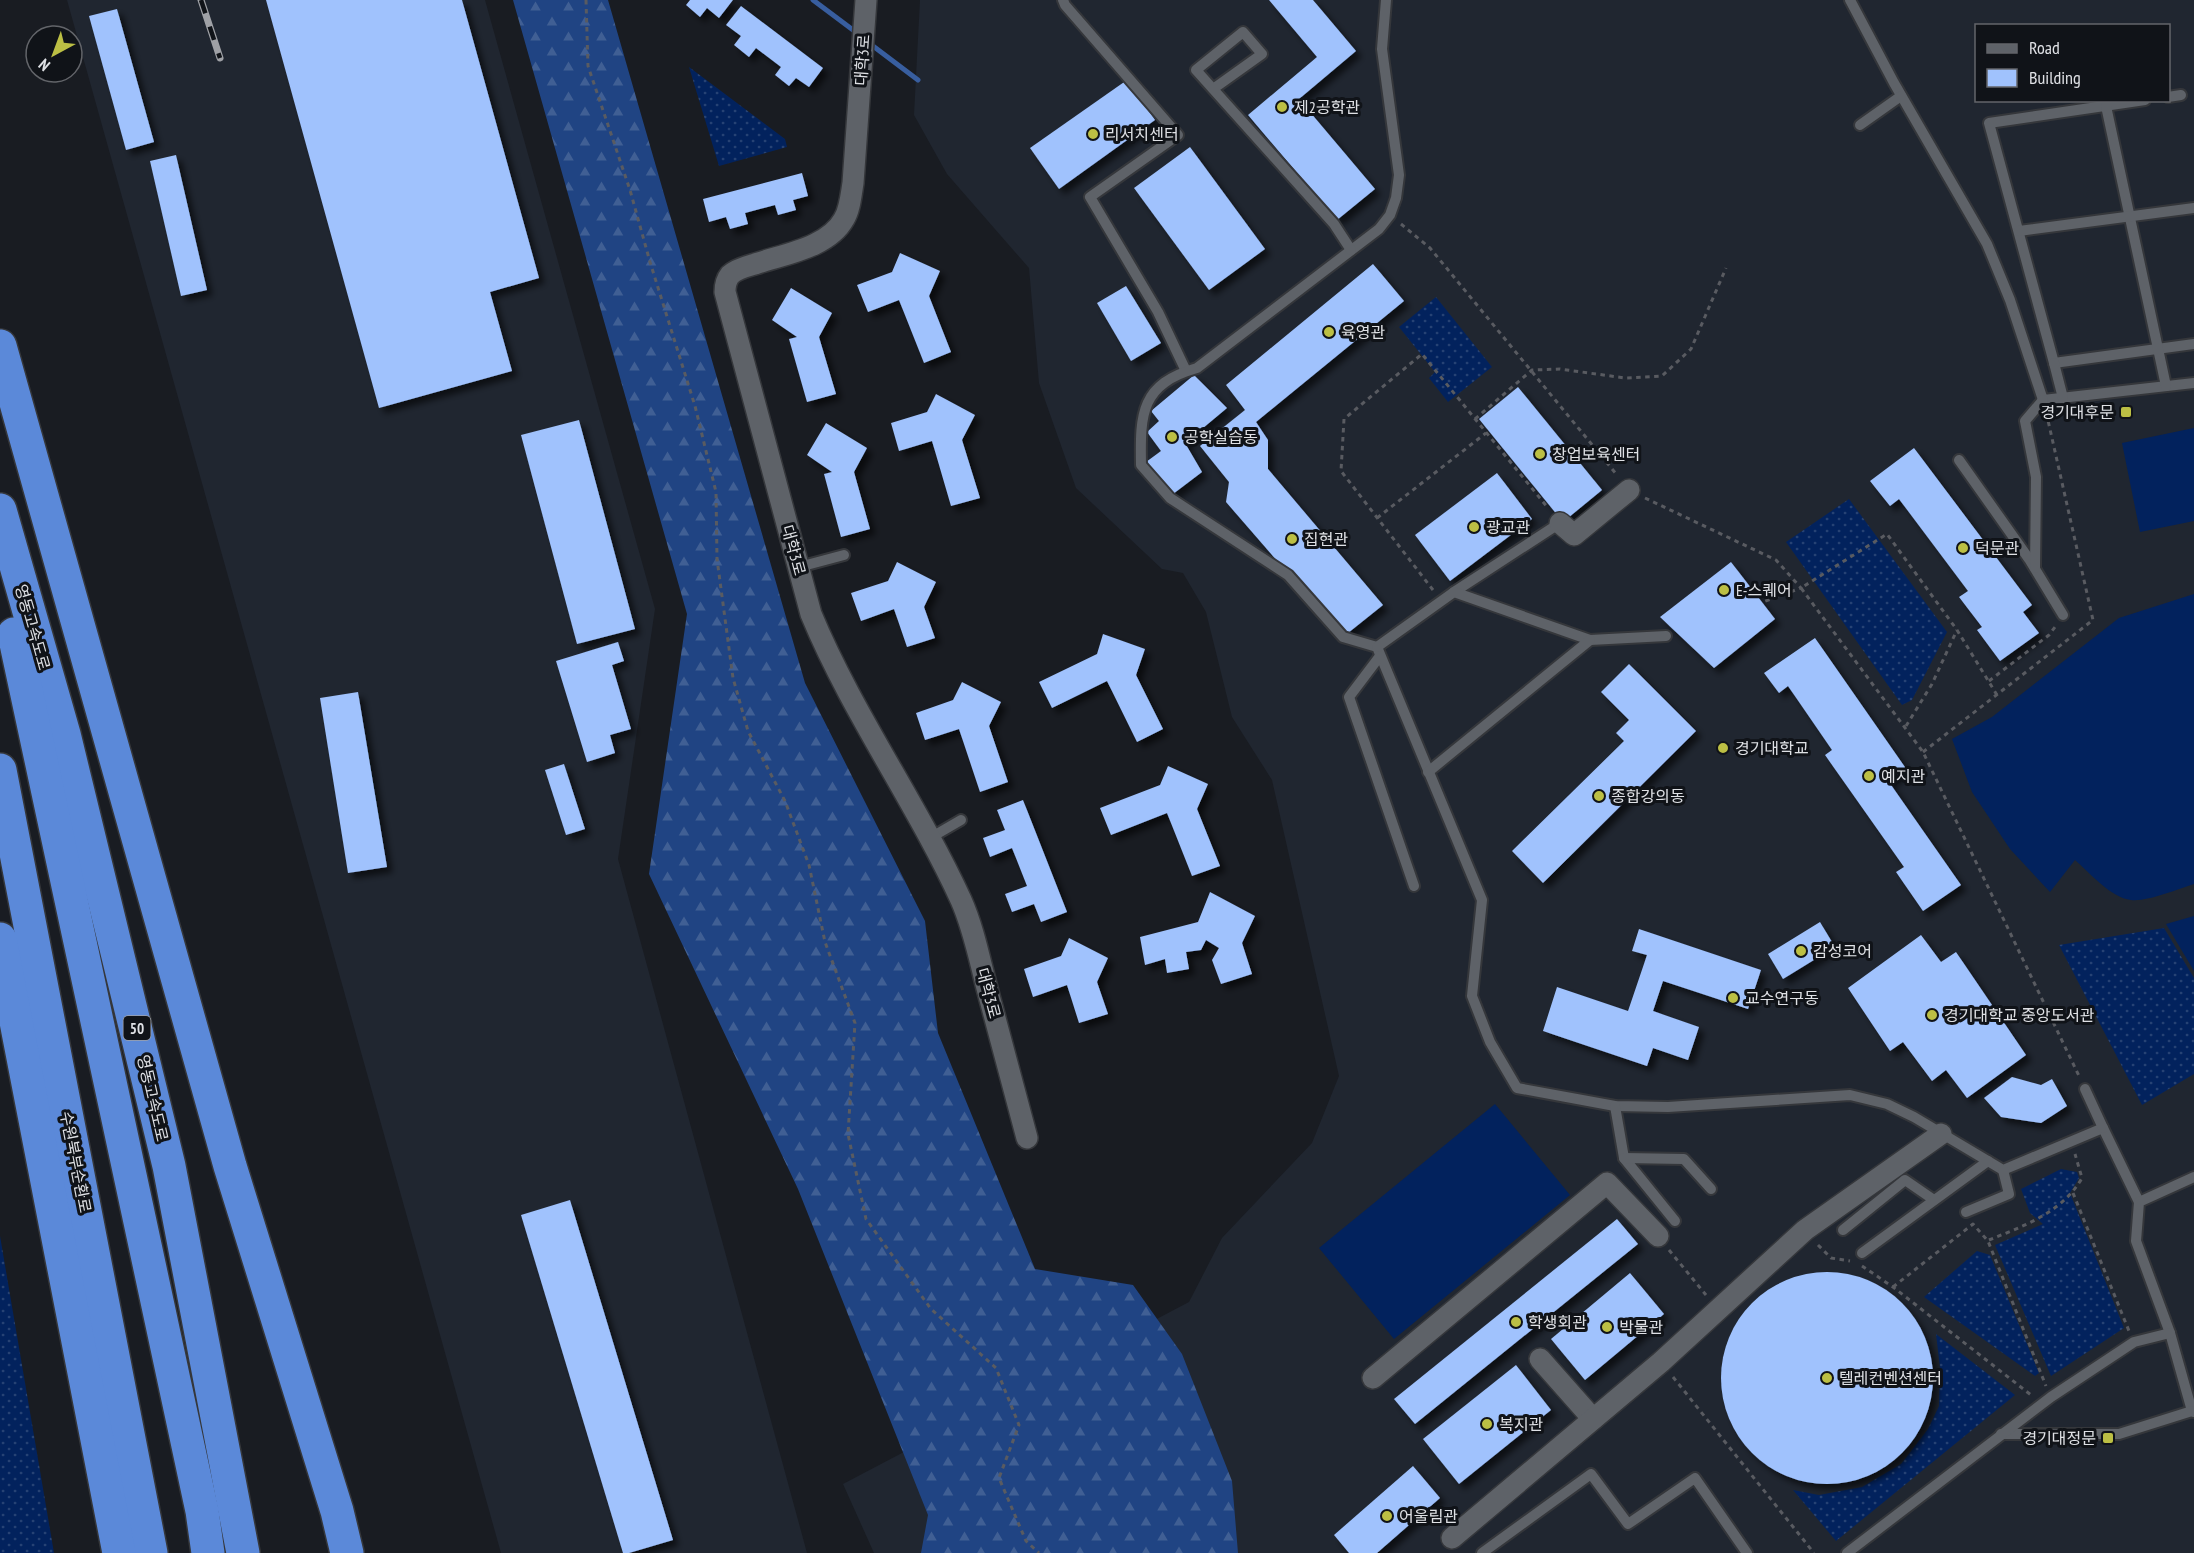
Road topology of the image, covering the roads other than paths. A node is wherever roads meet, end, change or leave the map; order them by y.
1 (1064, 0) edge
2 (1386, 0) edge
3 (1850, 0) edge
4 (866, 1) edge
5 (1213, 89) junction
6 (2181, 95) dead end
7 (1901, 96) junction
8 (2170, 97) edge
9 (2132, 102) edge
10 (2106, 106) junction
11 (1860, 125) dead end
12 (2194, 208) edge
13 (2130, 217) junction
14 (2019, 231) junction
15 (1351, 250) junction
16 (2194, 344) edge
17 (0, 346) edge
18 (2158, 349) junction
19 (2054, 363) junction
20 (1186, 371) junction
21 (2194, 383) edge
22 (2166, 386) junction
23 (2063, 398) junction
24 (2043, 400) junction
25 (1959, 460) dead end
26 (1629, 490) road end
27 (0, 510) edge
28 (1560, 523) joint
29 (844, 555) dead end
30 (799, 567) junction
31 (0, 568) edge
32 (2035, 569) junction
33 (1454, 592) junction
34 (2063, 615) dead end
35 (1666, 636) dead end
36 (1590, 640) junction
37 (1378, 651) junction
38 (0, 770) edge
39 (1428, 772) junction
40 (961, 820) dead end
41 (930, 838) junction
42 (1414, 886) dead end
43 (0, 939) edge
44 (2085, 1089) road end
45 (1615, 1106) junction
46 (2103, 1128) junction
47 (1941, 1134) junction
48 (1027, 1137) dead end
49 (1624, 1158) junction
50 (1988, 1161) junction
51 (2003, 1170) junction
52 (2194, 1178) edge
53 (1711, 1189) dead end
54 (1934, 1200) junction
55 (2139, 1202) junction
56 (1966, 1212) dead end
57 (1675, 1221) dead end
58 (1843, 1230) dead end
59 (1658, 1236) road end
60 (1862, 1253) dead end
61 (2170, 1333) junction
62 (282, 1334) junction
63 (1540, 1359) dead end
64 (1373, 1378) dead end
65 (2193, 1411) edge
66 (1593, 1419) junction
67 (2001, 1434) junction
68 (1452, 1538) dead end
69 (119, 1553) edge
70 (152, 1553) edge
71 (208, 1553) edge
72 (243, 1553) edge
73 (347, 1553) edge
74 (363, 1553) edge
75 (1482, 1553) edge
76 (1747, 1553) edge
77 (1847, 1553) edge

1 - 20 lane
2 - 15 lane
3 - 7 lane
4 - 30 street, 대학3로
5 - 5 lane
5 - 15 lane
6 - 8 lane
7 - 11 lane
7 - 24 lane
9 - 10 lane
10 - 13 lane
10 - 14 lane
12 - 13 lane
13 - 14 lane
13 - 18 lane
14 - 19 lane
15 - 20 lane
16 - 18 lane
17 - 62 highway
18 - 19 lane
18 - 22 lane
19 - 23 lane
20 - 37 lane
21 - 22 lane
22 - 23 lane
23 - 24 lane
24 - 32 lane
25 - 32 lane
26 - 28 street
27 - 72 highway, 영동고속도로 / 50
28 - 33 lane
29 - 30 lane
30 - 41 street, 대학3로
31 - 71 highway, 영동고속도로 / 50
32 - 34 lane
33 - 36 lane
33 - 37 lane
35 - 36 lane
36 - 39 lane
37 - 39 lane
37 - 42 lane
38 - 70 highway, 수원북부순환로
39 - 45 lane
40 - 41 lane
41 - 48 street, 대학3로
43 - 69 highway, 수원북부순환로
44 - 46 lane
45 - 47 lane
45 - 49 lane
46 - 51 lane
46 - 55 lane
47 - 50 lane
47 - 66 street
49 - 53 lane
49 - 57 lane
50 - 51 lane
50 - 54 lane
51 - 56 lane
52 - 55 lane
54 - 58 lane
54 - 60 lane
55 - 61 lane
59 - 64 street
61 - 65 lane
61 - 67 lane
62 - 73 highway
62 - 74 highway
63 - 66 street
65 - 67 lane
66 - 68 street
67 - 77 lane
75 - 76 lane

